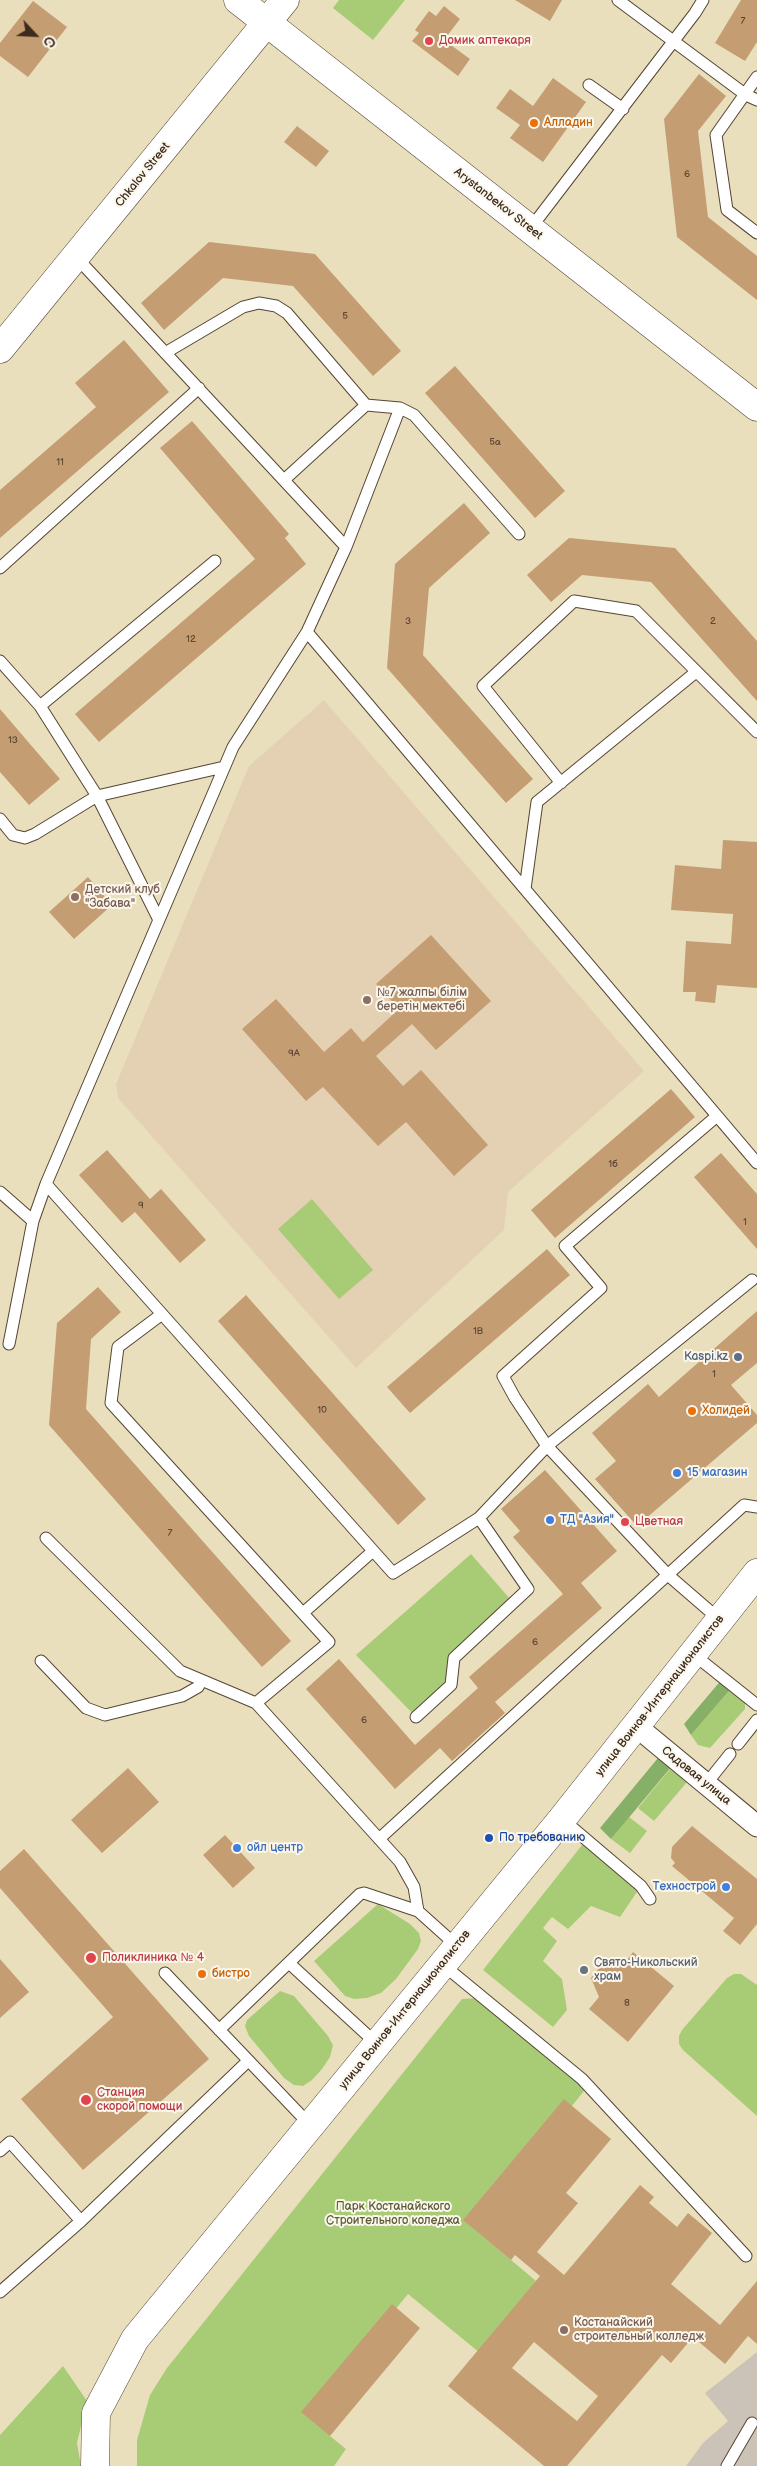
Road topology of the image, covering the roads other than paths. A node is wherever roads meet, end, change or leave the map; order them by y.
1 (238, 0) edge
2 (285, 0) edge
3 (618, 0) edge
4 (703, 0) edge
5 (267, 23) junction
6 (675, 40) junction
7 (757, 77) edge
8 (589, 85) dead end
9 (746, 95) junction
10 (757, 100) edge
11 (622, 108) junction
12 (530, 229) junction
13 (757, 234) edge
14 (76, 256) junction
15 (0, 349) edge
16 (165, 353) junction
17 (199, 388) junction
18 (366, 405) junction
19 (757, 407) edge
20 (400, 408) junction
21 (284, 480) junction
22 (519, 534) dead end
23 (346, 548) junction
24 (215, 561) dead end
25 (0, 568) edge
26 (307, 632) junction
27 (0, 661) edge
28 (696, 672) junction
29 (40, 706) junction
30 (757, 732) edge
31 (224, 766) junction
32 (561, 782) junction
33 (97, 796) junction
34 (0, 820) edge
35 (525, 889) junction
36 (159, 920) junction
37 (717, 1116) junction
38 (757, 1163) edge
39 (46, 1184) junction
40 (0, 1192) edge
41 (33, 1221) junction
42 (752, 1280) dead end
43 (162, 1314) junction
44 (9, 1344) dead end
45 (547, 1446) junction
46 (757, 1507) edge
47 (479, 1518) junction
48 (46, 1538) dead end
49 (374, 1552) junction
50 (757, 1573) edge
51 (668, 1575) junction
52 (304, 1613) junction
53 (720, 1620) junction
54 (693, 1654) junction
55 (41, 1661) dead end
56 (202, 1681) junction
57 (256, 1703) junction
58 (757, 1705) edge
59 (416, 1717) dead end
60 (757, 1720) edge
61 (636, 1726) junction
62 (738, 1744) dead end
63 (730, 1754) dead end
64 (706, 1784) junction
65 (562, 1819) junction
66 (757, 1826) edge
67 (380, 1839) junction
68 (650, 1899) dead end
69 (418, 1911) junction
70 (449, 1955) junction
71 (290, 1963) junction
72 (166, 1973) dead end
73 (218, 2030) junction
74 (377, 2044) junction
75 (248, 2061) junction
76 (311, 2126) junction
77 (0, 2152) edge
78 (81, 2221) junction
79 (746, 2256) dead end
80 (0, 2292) edge
81 (752, 2423) dead end
82 (95, 2466) edge
83 (727, 2466) edge

1 - 5 street, Arystanbekov Street
2 - 5 street, Chkalov Street
3 - 6 lane
4 - 6 lane
5 - 12 street, Arystanbekov Street
5 - 14 street, Chkalov Street
6 - 9 lane
6 - 11 lane
7 - 9 lane
8 - 11 lane
9 - 10 lane
9 - 13 lane
11 - 12 lane
12 - 19 street, Arystanbekov Street
14 - 15 street, Chkalov Street
14 - 16 lane
16 - 17 lane
16 - 18 lane
17 - 21 lane
17 - 25 lane
18 - 20 lane
18 - 21 lane
20 - 22 lane
20 - 23 lane
21 - 23 lane
23 - 26 lane
24 - 29 lane
26 - 31 lane
26 - 35 lane
27 - 29 lane
28 - 30 lane
28 - 32 lane
28 - 32 lane
29 - 33 lane
31 - 33 lane
31 - 36 lane
32 - 35 lane
33 - 34 lane
33 - 36 lane
35 - 37 lane
36 - 39 lane
37 - 38 lane
37 - 45 lane
39 - 41 lane
39 - 43 lane
40 - 41 lane
41 - 44 lane
42 - 45 lane
43 - 49 lane
43 - 52 lane
45 - 47 lane
45 - 51 lane
46 - 51 lane
47 - 49 lane
47 - 59 lane
48 - 56 lane
49 - 52 lane
50 - 53 street, улица Воинов-Интернационалистов
51 - 53 lane
51 - 67 lane
52 - 57 lane
53 - 54 street, улица Воинов-Интернационалистов
54 - 58 lane
54 - 61 street, улица Воинов-Интернационалистов
55 - 56 lane
56 - 57 lane
57 - 67 lane
60 - 62 lane
61 - 64 street, Садовая улица
61 - 65 street, улица Воинов-Интернационалистов
63 - 64 lane
64 - 66 street, Садовая улица
65 - 68 lane
65 - 70 street, улица Воинов-Интернационалистов
67 - 69 lane
69 - 70 lane
69 - 71 lane
70 - 74 street, улица Воинов-Интернационалистов
70 - 79 lane
71 - 73 lane
71 - 74 lane
72 - 73 lane
73 - 75 lane
74 - 76 street, улица Воинов-Интернационалистов
75 - 76 lane
75 - 78 lane
76 - 82 street, улица Воинов-Интернационалистов
77 - 78 lane
78 - 80 lane
81 - 83 lane

